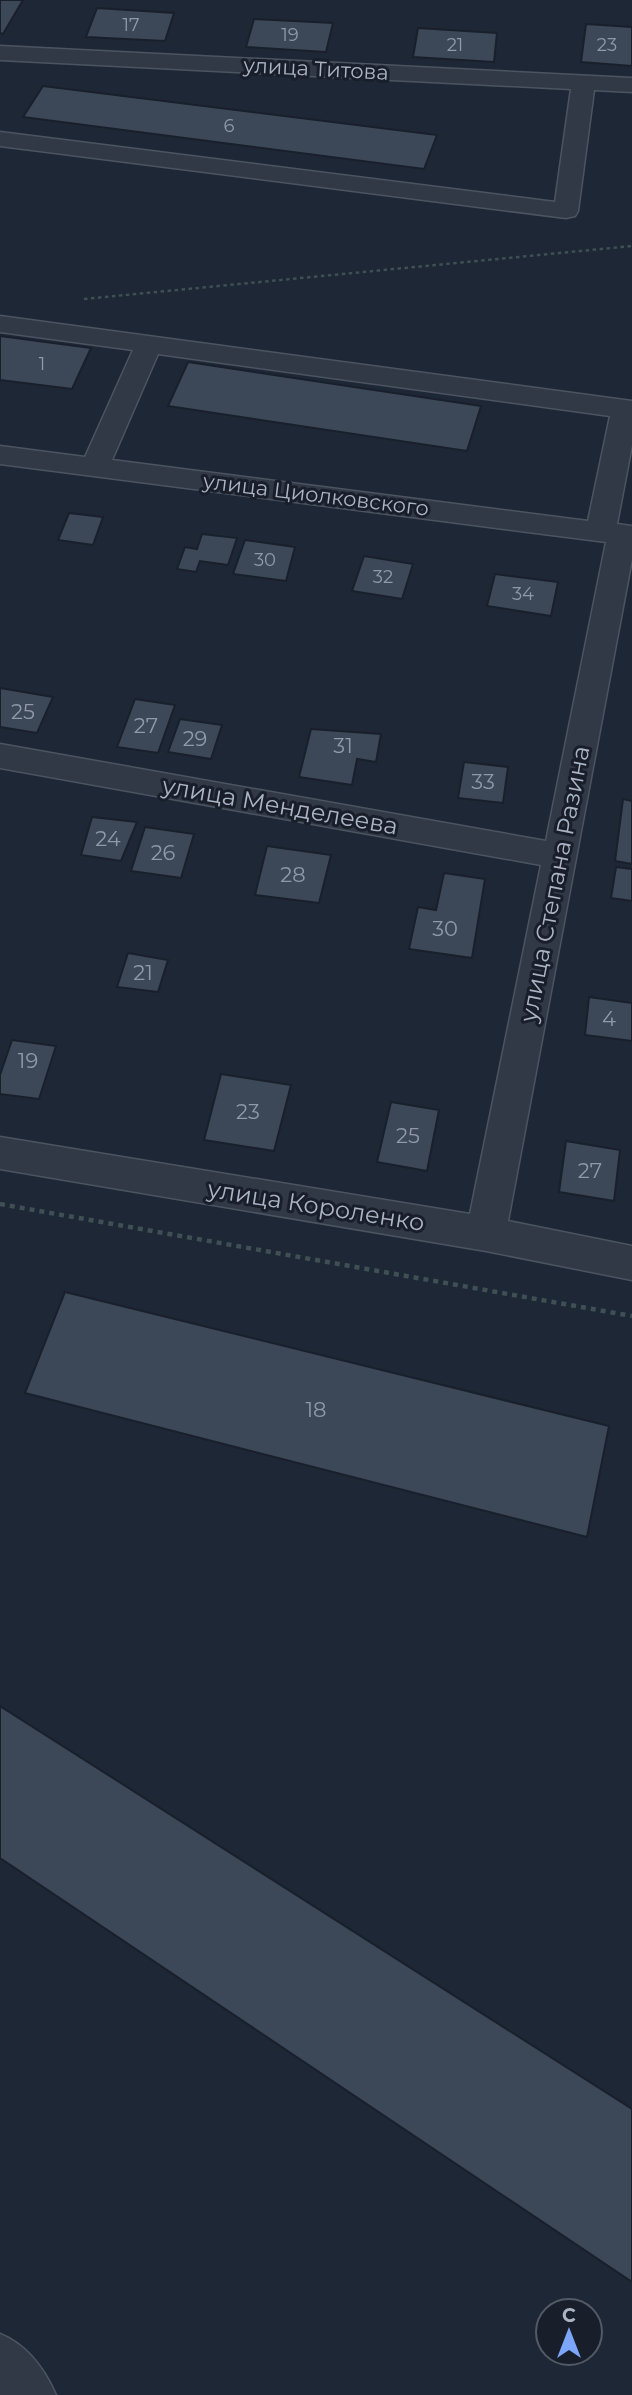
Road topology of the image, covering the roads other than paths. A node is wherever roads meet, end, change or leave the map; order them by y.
1 (0, 53) edge
2 (583, 83) junction
3 (632, 85) edge
4 (0, 139) edge
5 (0, 324) edge
6 (148, 346) junction
7 (628, 409) edge
8 (0, 455) edge
9 (95, 467) junction
10 (618, 534) edge
11 (0, 756) edge
12 (560, 856) junction
13 (0, 1153) edge
14 (486, 1234) junction
15 (632, 1263) edge
16 (0, 2361) edge
17 (28, 2395) edge

1 - 2 street, улица Титова
2 - 3 street, улица Титова
2 - 4 street
5 - 6 street
6 - 7 street
6 - 9 street
7 - 10 street, улица Степана Разина
8 - 9 street, улица Циолковского
9 - 10 street, улица Циолковского
10 - 12 street, улица Степана Разина
11 - 12 street, улица Менделеева
12 - 14 street, улица Степана Разина
13 - 14 street, улица Короленко
14 - 15 street, улица Короленко
16 - 17 street

